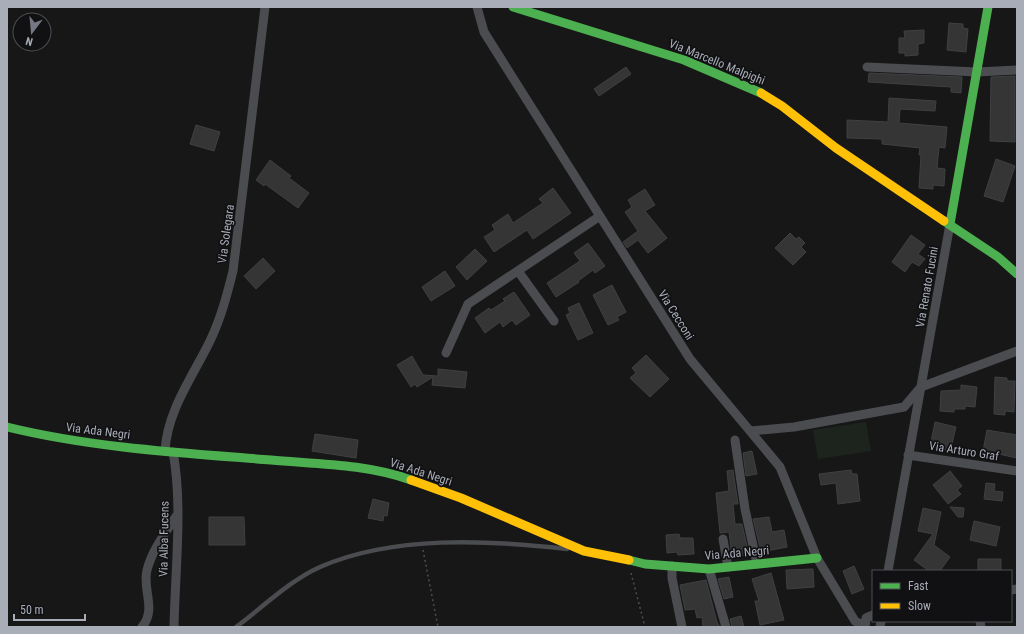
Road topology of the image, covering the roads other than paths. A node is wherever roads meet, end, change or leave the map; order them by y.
1 (264, 7) edge
2 (477, 7) edge
3 (513, 7) edge
4 (988, 7) edge
5 (867, 67) dead end
6 (1017, 70) edge
7 (977, 72) junction
8 (600, 216) junction
9 (950, 224) junction
10 (518, 270) junction
11 (1017, 274) edge
12 (554, 321) dead end
13 (1017, 351) edge
14 (446, 353) dead end
15 (921, 387) junction
16 (7, 427) edge
17 (750, 431) junction
18 (735, 440) dead end
19 (169, 452) junction
20 (908, 455) junction
21 (1017, 471) edge
22 (177, 515) junction
23 (723, 539) dead end
24 (584, 551) junction
25 (817, 558) junction
26 (757, 564) junction
27 (672, 566) junction
28 (728, 567) junction
29 (709, 569) junction
30 (888, 570) edge
31 (872, 615) edge
32 (865, 626) edge
33 (142, 627) edge
34 (174, 627) edge
35 (236, 627) edge
36 (682, 627) edge
37 (726, 627) edge

1 - 19 street, Via Solegara
2 - 8 street, Via Cecconi
3 - 9 street, Via Marcello Malpighi
4 - 7 street, Via Renato Fucini
5 - 7 street
6 - 7 street
7 - 9 street, Via Renato Fucini
8 - 10 street
8 - 17 street, Via Cecconi
9 - 11 street, Via Marcello Malpighi
9 - 15 street, Via Renato Fucini
10 - 12 street
10 - 14 street
13 - 15 street
15 - 17 street
15 - 20 street, Via Renato Fucini
16 - 19 street, Via Ada Negri
17 - 25 street, Via Cecconi
18 - 26 street
19 - 22 street, Via Alba Fucens
19 - 24 street, Via Ada Negri
20 - 21 street, Via Arturo Graf
20 - 30 street, Via Renato Fucini
22 - 33 street
22 - 34 street, Via Alba Fucens
23 - 28 street
24 - 27 street, Via Ada Negri
24 - 35 lane
25 - 26 street, Via Ada Negri
25 - 32 street, Via Cecconi
26 - 28 street, Via Ada Negri
27 - 29 street, Via Ada Negri
27 - 36 street
28 - 29 street, Via Ada Negri
29 - 37 street
31 - 32 street

